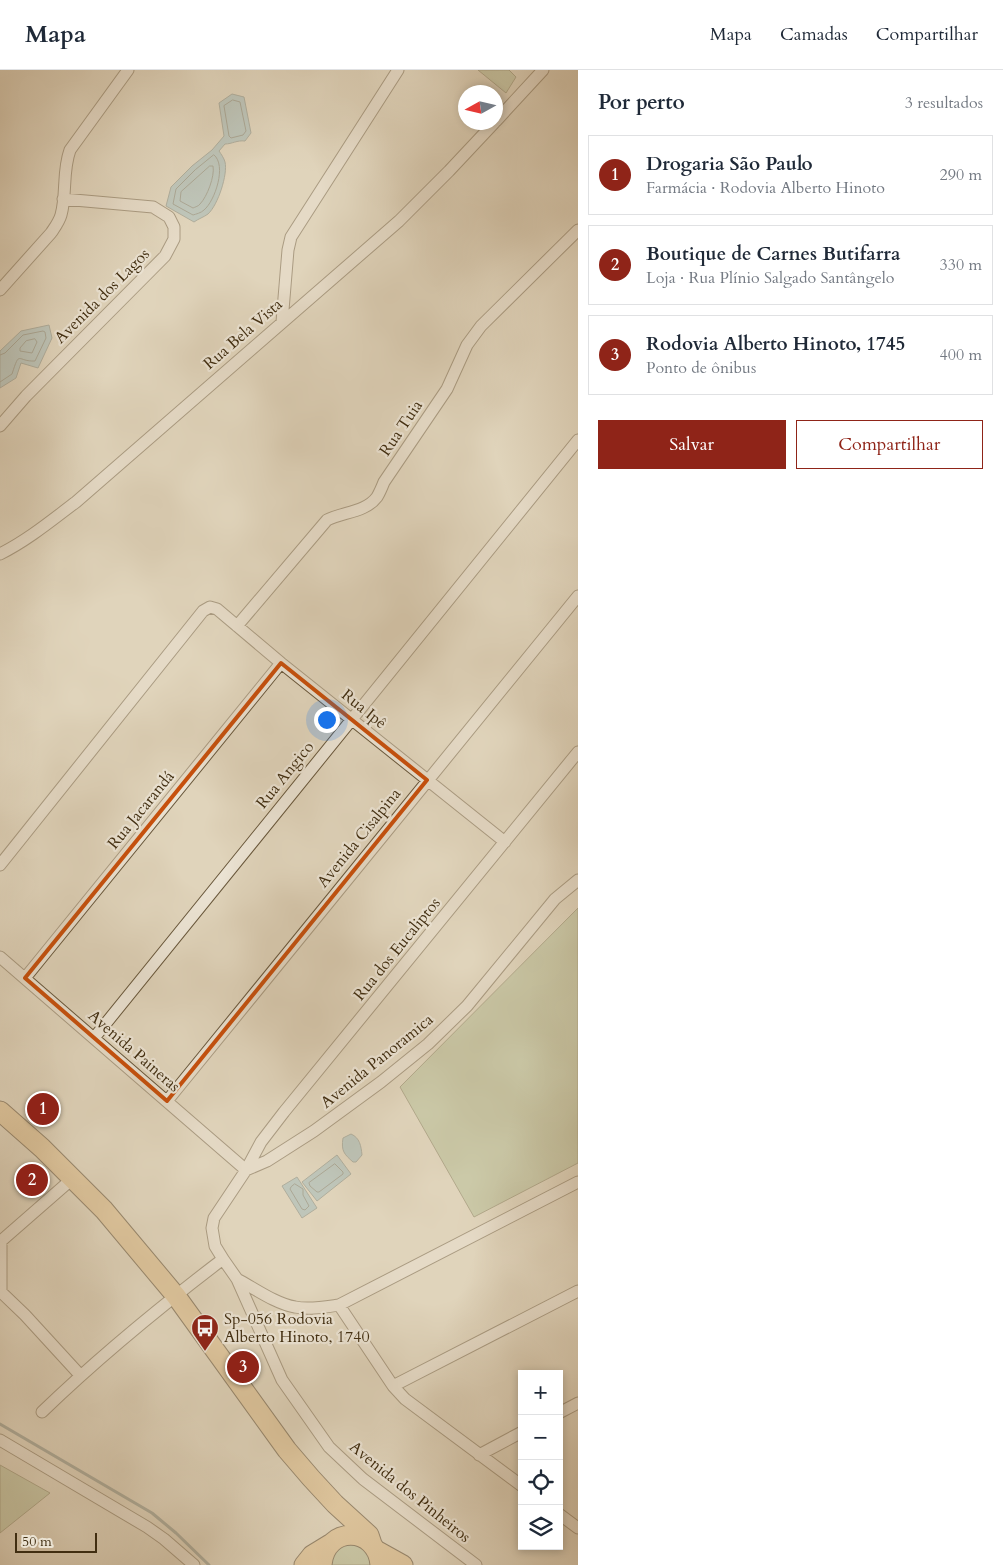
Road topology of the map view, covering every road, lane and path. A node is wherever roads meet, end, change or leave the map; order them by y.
1 (128, 70) edge
2 (398, 70) edge
3 (543, 70) edge
4 (503, 113) edge
5 (487, 130) edge
6 (63, 199) junction
7 (578, 230) edge
8 (0, 290) edge
9 (282, 322) junction
10 (0, 426) edge
11 (578, 440) edge
12 (0, 554) edge
13 (578, 596) edge
14 (237, 626) junction
15 (282, 663) junction
16 (352, 719) junction
17 (578, 752) edge
18 (428, 780) junction
19 (505, 842) junction
20 (0, 865) edge
21 (578, 880) edge
22 (0, 957) edge
23 (25, 978) junction
24 (94, 1038) junction
25 (167, 1101) junction
26 (0, 1111) edge
27 (246, 1170) junction
28 (72, 1179) junction
29 (578, 1182) edge
30 (1, 1241) edge
31 (223, 1259) junction
32 (238, 1279) junction
33 (578, 1291) edge
34 (1, 1292) edge
35 (176, 1296) junction
36 (339, 1305) junction
37 (80, 1375) junction
38 (393, 1386) junction
39 (578, 1403) edge
40 (563, 1411) edge
41 (42, 1412) dead end
42 (518, 1434) edge
43 (0, 1440) edge
44 (479, 1454) junction
45 (518, 1483) edge
46 (335, 1504) junction
47 (578, 1514) edge
48 (563, 1517) edge
49 (578, 1528) edge
50 (335, 1541) junction
51 (376, 1553) edge
52 (194, 1565) edge
53 (304, 1565) edge
54 (322, 1565) edge
55 (403, 1565) edge
56 (476, 1565) edge

1 - 6 street
2 - 9 street
3 - 4 street, Rua Bela Vista
5 - 9 street, Rua Bela Vista
6 - 8 street
6 - 10 street, Avenida dos Lagos
7 - 14 street, Rua Tuia
9 - 12 street, Rua Bela Vista
11 - 16 street, Rua Angico
13 - 18 street, Avenida Cisalpina
14 - 15 street, Rua Ipê
14 - 20 street, Rua Ipê
15 - 16 street, Rua Ipê
15 - 23 street, Rua Jacarandá
16 - 18 street, Rua Ipê
16 - 24 street, Rua Angico
17 - 19 street, Rua dos Eucaliptos
18 - 19 street, Rua Ipê
18 - 25 street, Avenida Cisalpina
19 - 27 street, Rua dos Eucaliptos
21 - 27 street, Avenida Panoramica
22 - 23 street, Avenida Paineras
23 - 24 street, Avenida Paineras
24 - 25 street, Avenida Paineras
25 - 27 street, Avenida Paineras
26 - 28 main road
27 - 31 street
28 - 30 street
28 - 35 main road
29 - 36 street
30 - 34 street
31 - 32 street, Avenida dos Pinheiros
31 - 35 street
32 - 36 street
32 - 56 street, Avenida dos Pinheiros
33 - 38 street
34 - 37 street
35 - 37 street
35 - 46 main road
36 - 38 street
37 - 41 street
38 - 44 street
39 - 40 street
42 - 44 street
43 - 52 street
44 - 45 street
46 - 50 main road
46 - 51 main road
47 - 48 street
48 - 49 street
50 - 51 main road
50 - 53 main road
50 - 54 main road
51 - 55 main road

